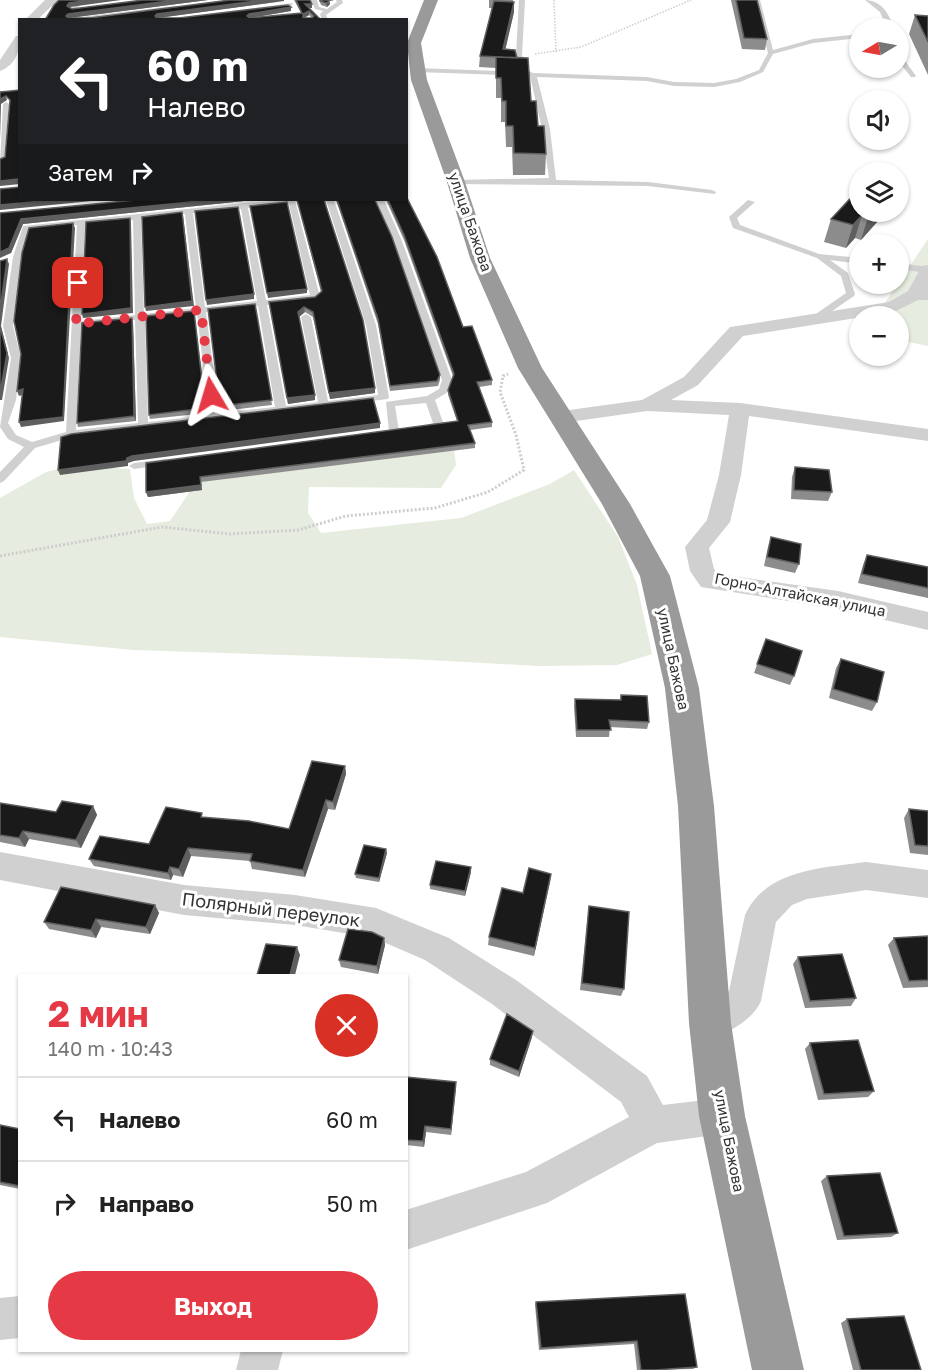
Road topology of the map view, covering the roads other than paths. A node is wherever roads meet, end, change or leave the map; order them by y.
1 (52, 0) edge
2 (84, 0) edge
3 (314, 0) edge
4 (339, 0) edge
5 (431, 0) edge
6 (522, 0) edge
7 (757, 0) edge
8 (868, 0) edge
9 (292, 4) edge
10 (184, 6) edge
11 (84, 8) edge
12 (73, 9) junction
13 (328, 11) junction
14 (32, 18) edge
15 (71, 18) edge
16 (86, 18) edge
17 (177, 18) edge
18 (324, 18) edge
19 (887, 18) edge
20 (849, 37) edge
21 (771, 53) junction
22 (16, 54) edge
23 (0, 67) edge
24 (417, 70) junction
25 (909, 71) edge
26 (533, 75) junction
27 (913, 76) dead end
28 (6, 104) edge
29 (0, 161) edge
30 (456, 182) junction
31 (549, 182) junction
32 (712, 192) dead end
33 (330, 201) edge
34 (380, 201) edge
35 (751, 202) dead end
36 (244, 205) junction
37 (189, 211) junction
38 (137, 217) junction
39 (81, 222) junction
40 (818, 256) junction
41 (849, 260) edge
42 (909, 267) edge
43 (928, 270) edge
44 (922, 295) edge
45 (262, 303) junction
46 (201, 310) junction
47 (140, 317) junction
48 (306, 317) edge
49 (816, 318) junction
50 (76, 324) junction
51 (430, 399) junction
52 (387, 400) junction
53 (323, 404) junction
54 (647, 405) junction
55 (281, 409) junction
56 (740, 409) junction
57 (214, 417) junction
58 (562, 417) junction
59 (1, 423) edge
60 (143, 425) junction
61 (406, 429) junction
62 (383, 432) edge
63 (71, 434) junction
64 (928, 435) edge
65 (31, 446) junction
66 (181, 459) edge
67 (134, 466) dead end
68 (0, 479) edge
69 (928, 621) edge
70 (0, 866) edge
71 (928, 884) edge
72 (710, 1023) junction
73 (722, 1116) junction
74 (653, 1125) junction
75 (408, 1229) edge
76 (18, 1317) edge
77 (0, 1319) edge
78 (262, 1352) edge
79 (257, 1370) edge
80 (778, 1370) edge

1 - 14 street
2 - 12 lane
3 - 13 lane
4 - 13 lane
5 - 24 highway, улица Бажова
6 - 26 lane
7 - 21 lane
8 - 19 lane
9 - 17 lane
10 - 16 lane
11 - 12 lane
12 - 15 lane
13 - 18 lane
20 - 21 lane
21 - 26 lane
22 - 23 street
24 - 26 lane
24 - 30 highway, улица Бажова
25 - 27 lane
26 - 31 lane
28 - 29 lane
30 - 31 lane
30 - 58 highway, улица Бажова
31 - 32 lane
33 - 52 lane
34 - 51 lane
35 - 40 lane
36 - 37 lane
36 - 45 lane
36 - 45 lane
37 - 38 lane
37 - 46 lane
38 - 39 lane
38 - 47 lane
39 - 50 lane
39 - 59 lane
40 - 41 lane
40 - 49 lane
42 - 43 lane
43 - 44 street
44 - 49 street
45 - 46 lane
45 - 55 lane
46 - 47 lane
46 - 57 lane
47 - 50 lane
47 - 60 lane
48 - 53 lane
49 - 54 street
50 - 63 lane
51 - 52 lane
51 - 61 lane
52 - 53 lane
52 - 61 lane
53 - 55 lane
54 - 56 street
54 - 58 street
55 - 57 lane
56 - 64 street
56 - 69 street, Горно-Алтайская улица
57 - 60 lane
58 - 72 highway, улица Бажова
59 - 65 lane
60 - 63 lane
61 - 62 lane
63 - 65 lane
65 - 68 lane
66 - 67 lane
70 - 74 street, Полярный переулок
71 - 72 street
72 - 73 highway, улица Бажова
73 - 74 street
73 - 80 highway, улица Бажова
74 - 75 street
76 - 77 street
78 - 79 street

